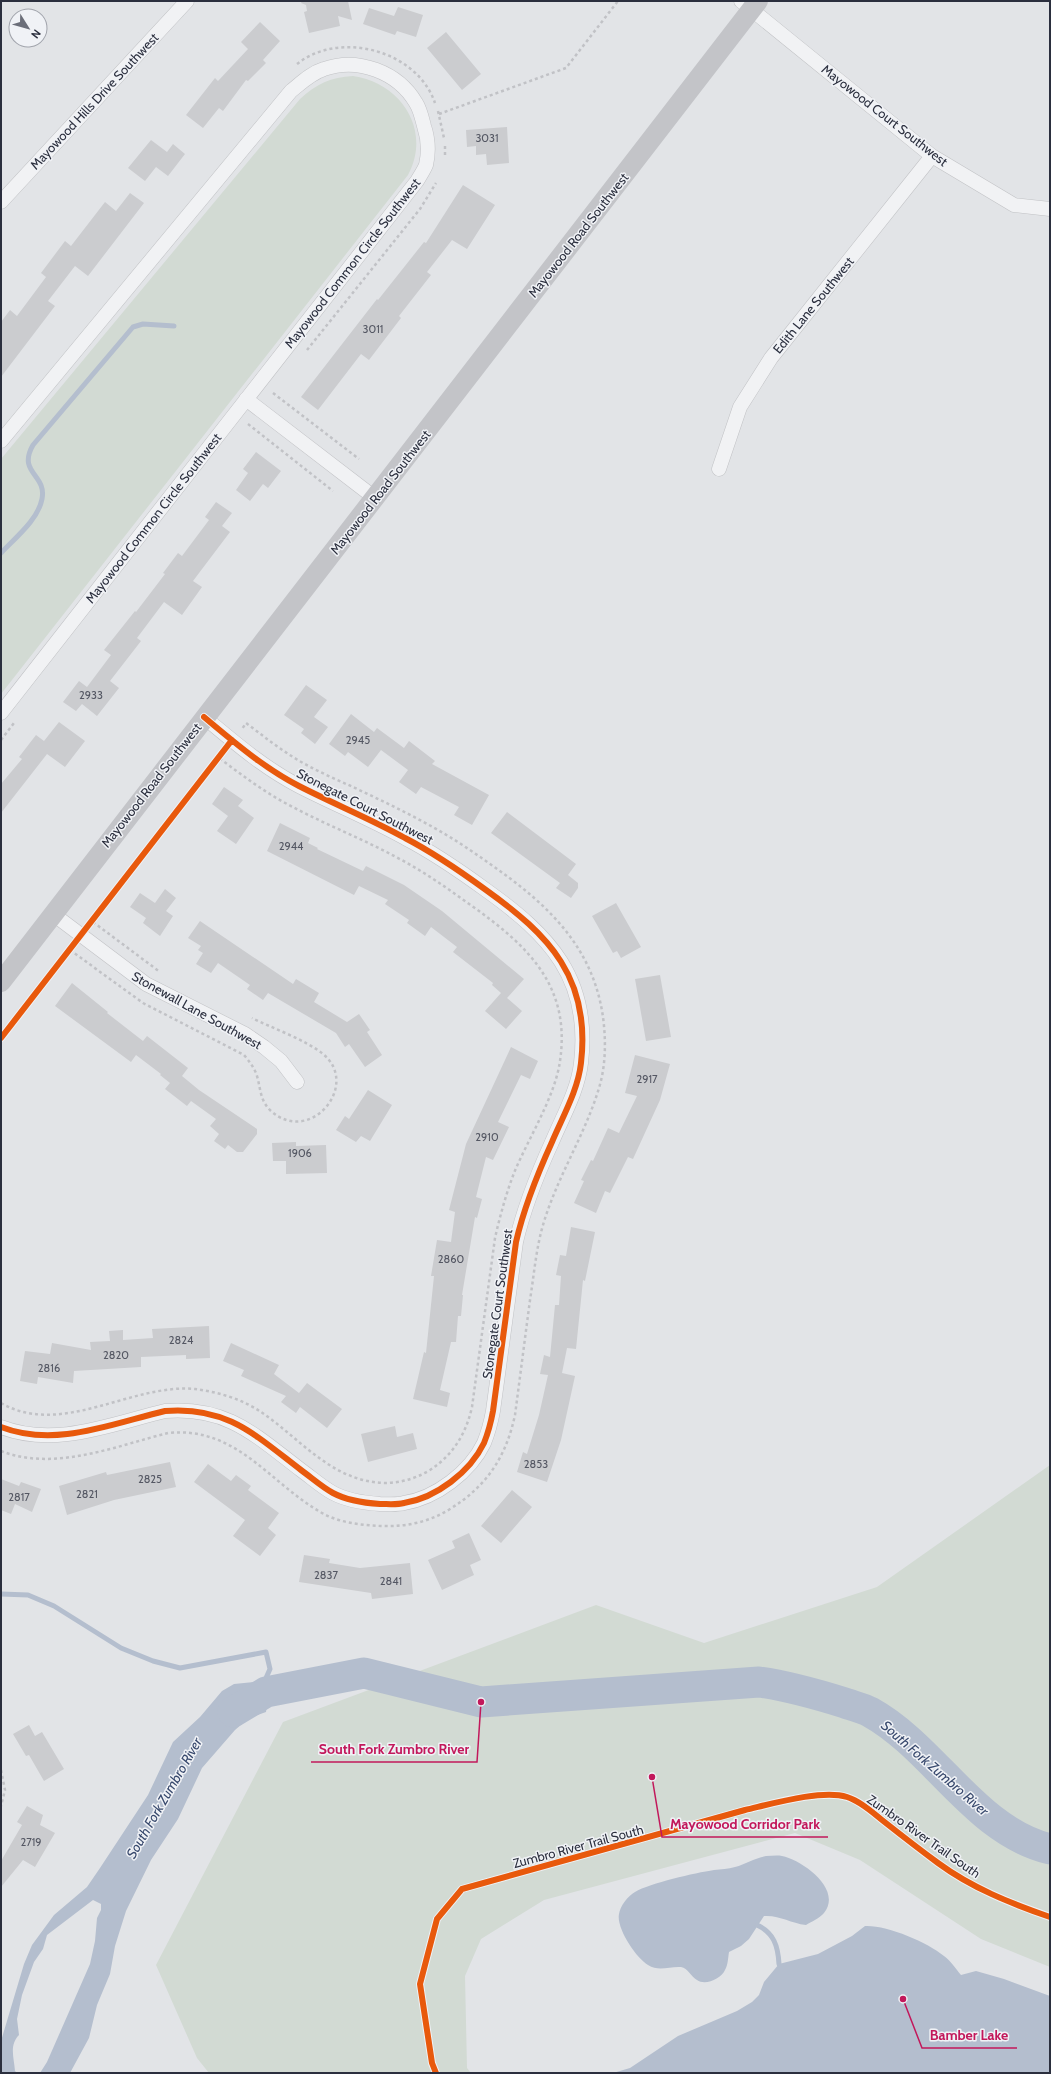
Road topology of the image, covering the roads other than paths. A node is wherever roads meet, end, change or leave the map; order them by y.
1 (187, 1) edge
2 (750, 4) edge
3 (932, 156) junction
4 (1, 202) edge
5 (1050, 209) edge
6 (246, 399) junction
7 (1, 442) edge
8 (719, 469) dead end
9 (375, 498) junction
10 (1, 713) edge
11 (204, 717) junction
12 (53, 914) junction
13 (1, 982) edge
14 (297, 1082) dead end
15 (1, 1427) edge

1 - 4 street, Mayowood Hills Drive Southwest
2 - 3 street, Mayowood Court Southwest
2 - 9 street, Mayowood Road Southwest
3 - 5 street, Mayowood Court Southwest
3 - 8 street, Edith Lane Southwest
6 - 7 street, Mayowood Common Circle Southwest
6 - 9 street
6 - 10 street, Mayowood Common Circle Southwest
9 - 11 street, Mayowood Road Southwest
11 - 12 street, Mayowood Road Southwest
11 - 15 street, Stonegate Court Southwest
12 - 13 street, Mayowood Road Southwest
12 - 14 street, Stonewall Lane Southwest

